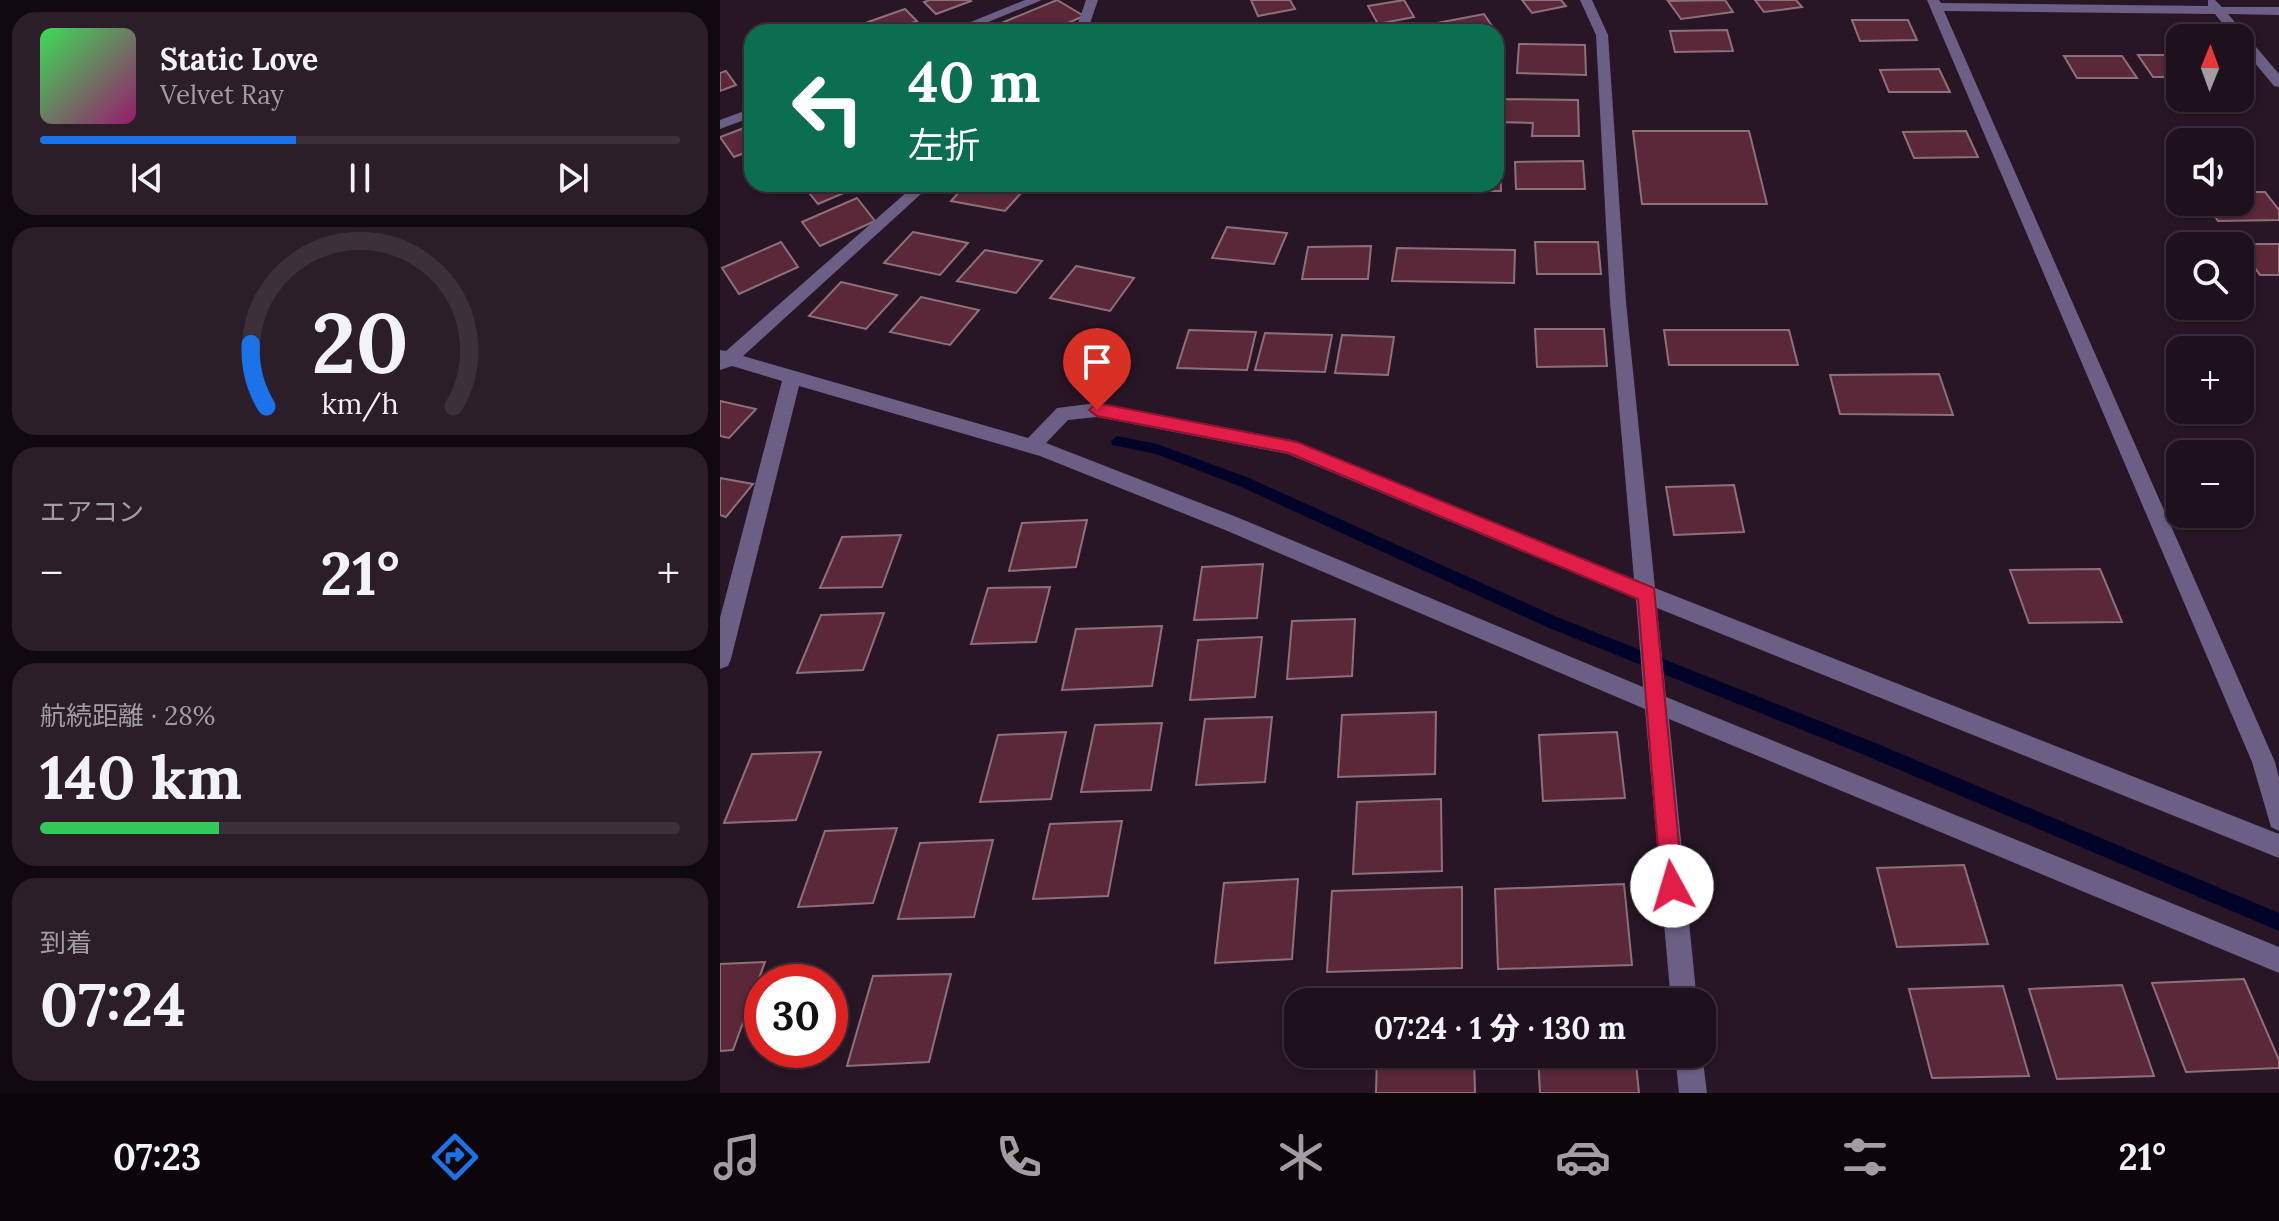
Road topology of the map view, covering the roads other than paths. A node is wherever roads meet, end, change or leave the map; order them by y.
1 (1036, 0) edge
2 (1092, 0) edge
3 (1586, 0) edge
4 (1935, 3) edge
5 (2213, 5) edge
6 (2279, 11) edge
7 (973, 24) edge
8 (1084, 24) edge
9 (2279, 83) edge
10 (744, 115) edge
11 (720, 125) edge
12 (916, 192) edge
13 (723, 361) edge
14 (792, 378) junction
15 (1031, 447) junction
16 (1648, 602) junction
17 (720, 659) edge
18 (1655, 694) junction
19 (2279, 819) edge
20 (2279, 846) edge
21 (2279, 960) edge
22 (1683, 988) edge
23 (1690, 1068) edge
24 (1693, 1093) edge

1 - 7 street
2 - 8 street
3 - 16 street
4 - 5 street
4 - 19 street
5 - 6 street
5 - 9 street
10 - 11 street
12 - 13 street
13 - 14 street
14 - 15 street
14 - 17 street
15 - 16 street
15 - 18 street
16 - 18 street
16 - 20 street
18 - 21 street
18 - 22 street
23 - 24 street

